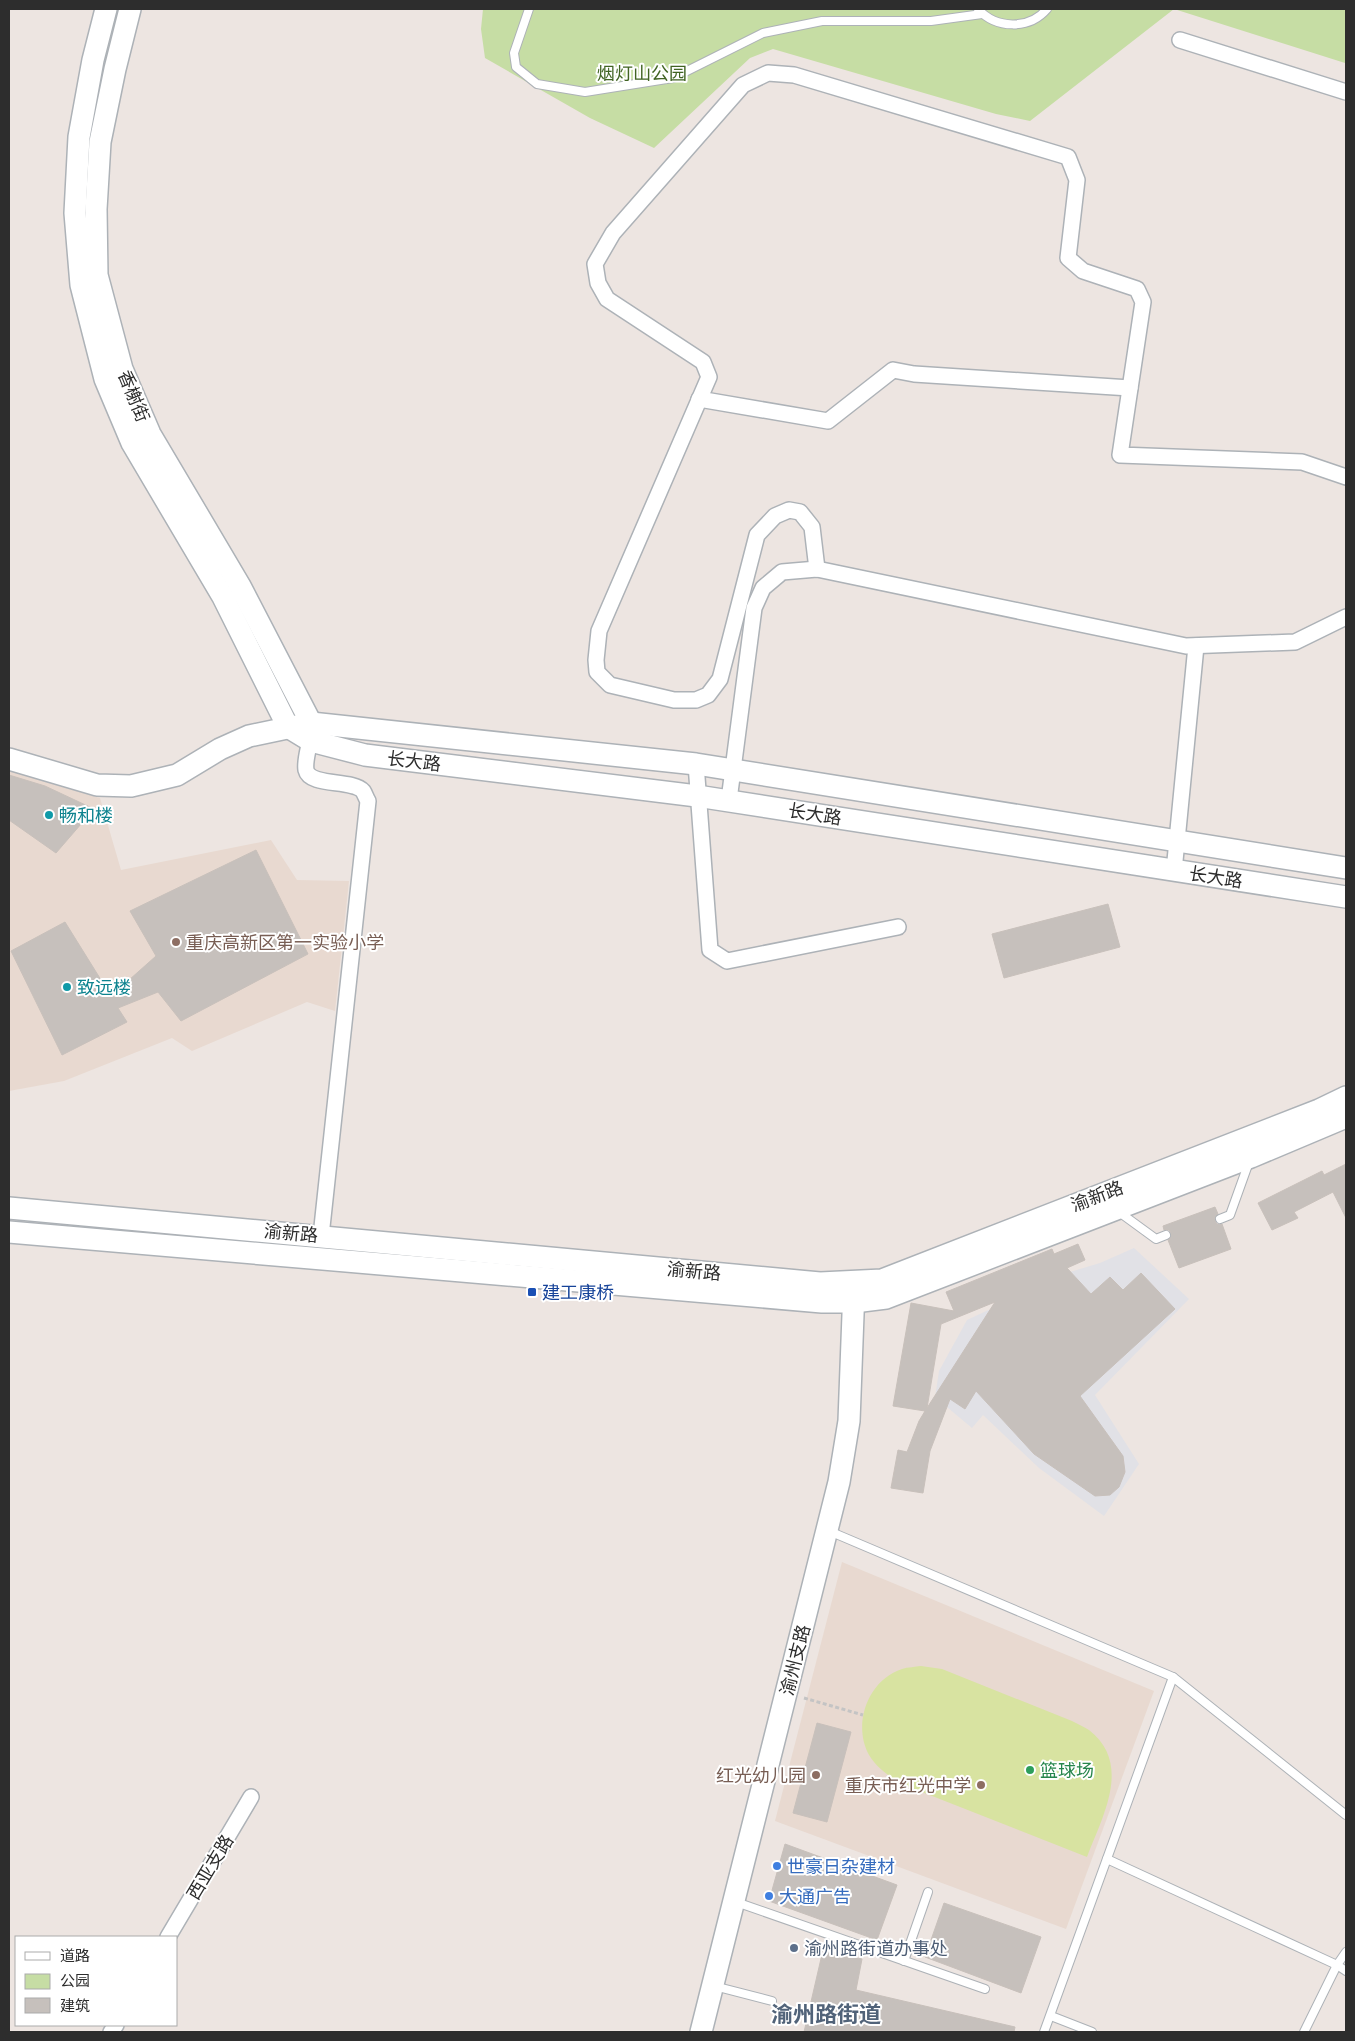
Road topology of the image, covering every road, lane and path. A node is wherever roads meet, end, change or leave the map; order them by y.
1 (106, 9) edge
2 (130, 9) edge
3 (529, 9) edge
4 (1046, 9) edge
5 (980, 11) edge
6 (1180, 40) dead end
7 (1346, 92) edge
8 (1130, 388) junction
9 (699, 399) junction
10 (1346, 477) edge
11 (817, 569) junction
12 (1346, 617) edge
13 (1196, 646) junction
14 (288, 726) junction
15 (311, 732) junction
16 (9, 759) edge
17 (696, 764) junction
18 (734, 770) junction
19 (698, 796) junction
20 (729, 800) junction
21 (1177, 841) junction
22 (1346, 868) edge
23 (1174, 871) junction
24 (1346, 896) edge
25 (898, 927) dead end
26 (1346, 1097) edge
27 (1346, 1117) edge
28 (1251, 1157) junction
29 (9, 1208) edge
30 (1116, 1209) junction
31 (1220, 1218) dead end
32 (9, 1232) edge
33 (1166, 1235) dead end
34 (321, 1236) junction
35 (854, 1292) junction
36 (828, 1530) junction
37 (1172, 1677) junction
38 (787, 1693) junction
39 (862, 1715) dead end
40 (252, 1797) dead end
41 (1346, 1815) edge
42 (1106, 1859) junction
43 (928, 1892) dead end
44 (734, 1901) junction
45 (169, 1936) edge
46 (1346, 1952) edge
47 (904, 1961) junction
48 (1337, 1965) junction
49 (1346, 1971) edge
50 (712, 1986) junction
51 (985, 1989) dead end
52 (772, 2002) dead end
53 (1051, 2016) junction
54 (701, 2032) edge
55 (1044, 2032) edge
56 (1092, 2032) edge
57 (1304, 2032) edge

1 - 14 street, 香榭街
2 - 15 street, 香榭街
3 - 5 lane
4 - 5 lane
6 - 7 street
8 - 9 street
8 - 9 street
8 - 10 street
9 - 11 street
11 - 13 street
11 - 18 street
12 - 13 street
13 - 21 street
14 - 15 street
14 - 16 street
15 - 17 street, 长大路
15 - 19 street, 长大路
15 - 34 street
17 - 18 street, 长大路
17 - 19 street
18 - 20 street
18 - 21 street, 长大路
19 - 20 street, 长大路
19 - 25 street
20 - 23 street, 长大路
21 - 22 street, 长大路
21 - 23 street
23 - 24 street, 长大路
26 - 35 street, 渝新路
27 - 28 street, 渝新路
28 - 30 street, 渝新路
28 - 31 lane
29 - 34 street, 渝新路
30 - 33 lane
30 - 35 street, 渝新路
32 - 35 street, 渝新路
34 - 35 street, 渝新路
35 - 36 street, 渝州支路
36 - 37 lane
36 - 38 street, 渝州支路
37 - 41 lane
37 - 42 lane
38 - 39 path
38 - 44 street, 渝州支路
40 - 45 street, 西亚支路
42 - 48 lane
42 - 53 lane
43 - 47 lane
44 - 47 lane
44 - 50 street, 渝州支路
46 - 48 lane
47 - 51 lane
48 - 49 lane
48 - 57 lane
50 - 52 lane
50 - 54 street, 渝州支路
53 - 55 lane
53 - 56 lane

